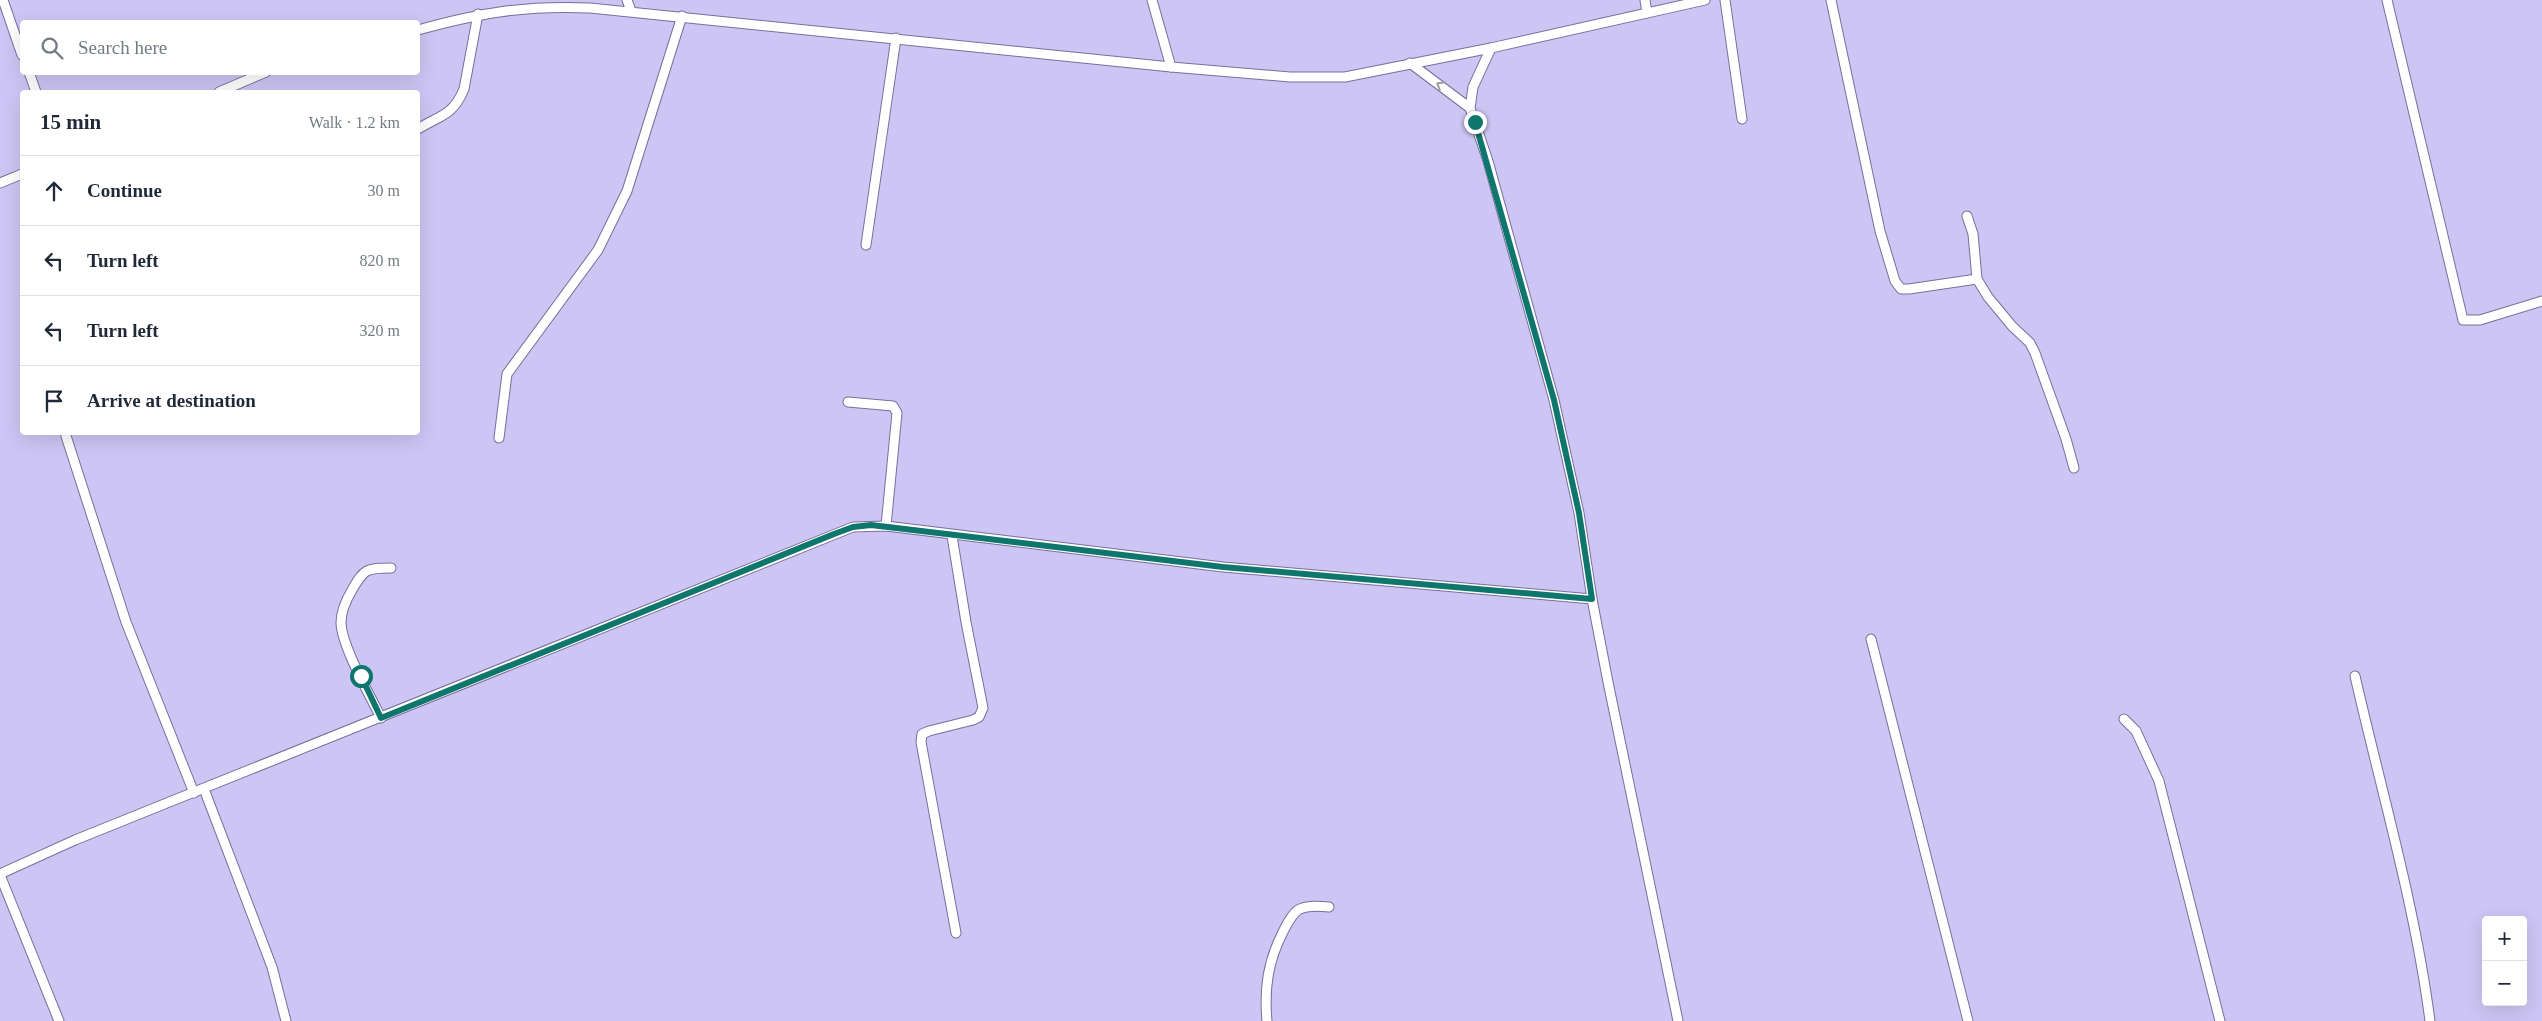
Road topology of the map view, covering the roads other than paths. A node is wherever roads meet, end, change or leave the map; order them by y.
1 (3, 0) edge
2 (627, 0) edge
3 (1152, 0) edge
4 (1645, 0) edge
5 (1705, 0) edge
6 (1725, 0) edge
7 (1831, 0) edge
8 (2387, 0) edge
9 (631, 11) junction
10 (1647, 13) junction
11 (478, 14) junction
12 (682, 16) junction
13 (420, 29) edge
14 (896, 38) junction
15 (1491, 48) junction
16 (20, 49) edge
17 (1410, 63) junction
18 (1171, 67) junction
19 (30, 75) edge
20 (259, 75) edge
21 (35, 90) edge
22 (224, 90) edge
23 (1470, 108) junction
24 (1742, 119) dead end
25 (420, 128) edge
26 (20, 175) edge
27 (0, 183) edge
28 (1968, 216) dead end
29 (866, 245) dead end
30 (1977, 279) junction
31 (2542, 301) edge
32 (848, 402) dead end
33 (66, 436) dead end
34 (499, 438) dead end
35 (2074, 468) dead end
36 (886, 526) junction
37 (952, 536) junction
38 (391, 568) dead end
39 (1592, 599) junction
40 (1871, 639) dead end
41 (2355, 676) dead end
42 (381, 718) junction
43 (2124, 718) dead end
44 (204, 789) junction
45 (194, 793) junction
46 (0, 874) edge
47 (1329, 907) dead end
48 (956, 934) dead end
49 (59, 1021) edge
50 (286, 1021) edge
51 (1267, 1021) edge
52 (1678, 1021) edge
53 (1968, 1021) edge
54 (2220, 1021) edge
55 (2430, 1021) edge

1 - 16 street
2 - 9 street
3 - 18 street
4 - 10 street
5 - 10 street
6 - 24 street
7 - 30 street
8 - 31 street
9 - 11 street
9 - 12 street
10 - 15 street
11 - 13 street
11 - 25 street
12 - 14 street
12 - 34 street
14 - 18 street
14 - 29 street
15 - 17 street
15 - 23 street
17 - 18 street
23 -> 17 street
19 - 21 street
20 - 22 street
23 - 39 street
26 - 27 street
28 - 30 street
30 - 35 street
32 - 36 street
33 - 45 street
36 - 37 street
36 - 42 street
37 - 39 street
37 - 48 street
38 - 42 street
39 - 52 street
40 - 53 street
41 - 55 street
42 - 44 street
43 - 54 street
44 - 45 street
44 - 50 street
45 - 46 street
46 - 49 street
47 - 51 street

